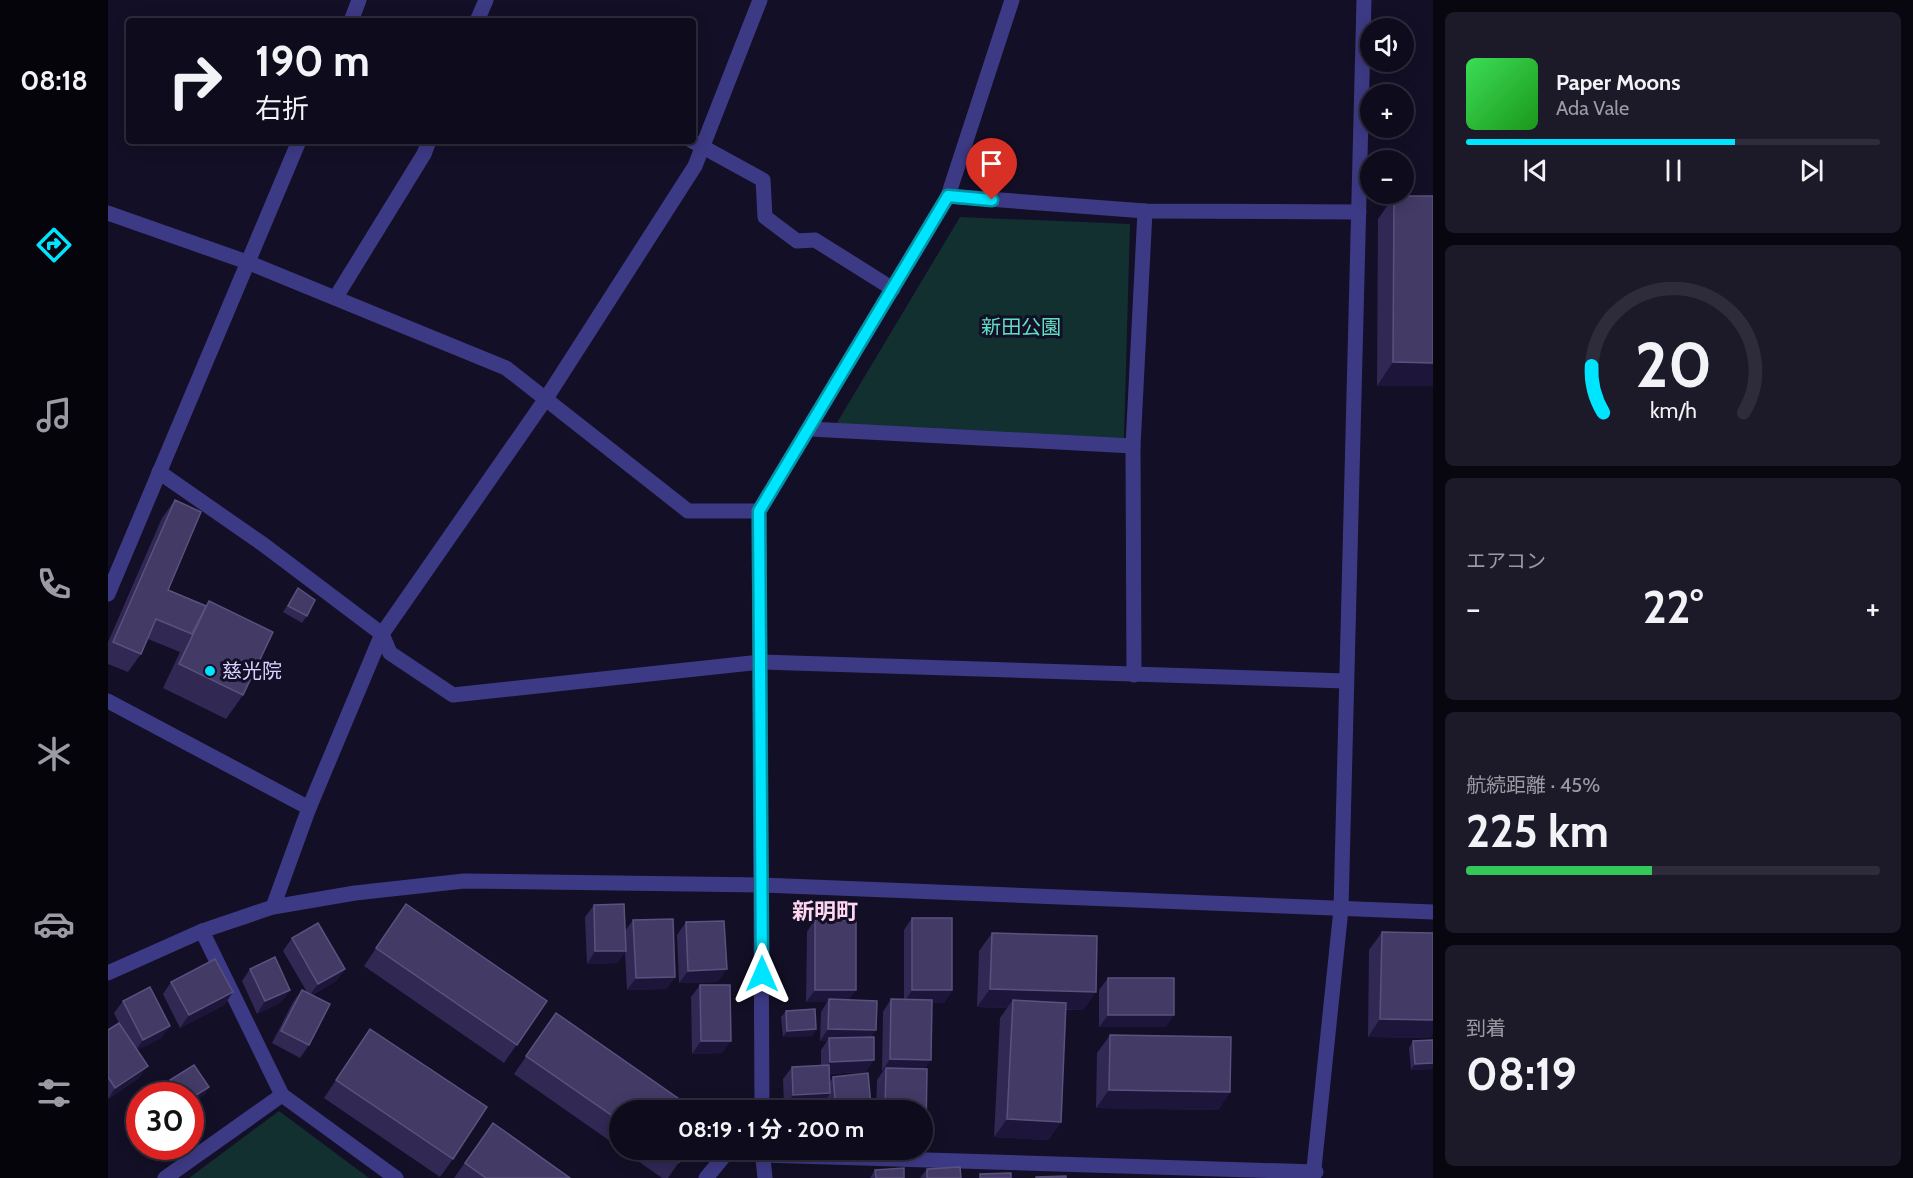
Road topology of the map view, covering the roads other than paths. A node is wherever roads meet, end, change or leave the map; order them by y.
1 (359, 0) edge
2 (486, 0) edge
3 (759, 0) edge
4 (1012, 0) edge
5 (1364, 0) edge
6 (352, 18) edge
7 (478, 18) edge
8 (697, 143) edge
9 (298, 144) edge
10 (428, 144) edge
11 (948, 196) junction
12 (1145, 211) junction
13 (1359, 212) junction
14 (108, 213) edge
15 (247, 262) junction
16 (893, 289) junction
17 (336, 297) junction
18 (547, 398) junction
19 (810, 429) junction
20 (1133, 446) junction
21 (159, 472) junction
22 (759, 511) junction
23 (108, 594) edge
24 (382, 634) junction
25 (761, 662) junction
26 (1134, 675) junction
27 (1346, 681) junction
28 (108, 700) edge
29 (309, 808) junction
30 (761, 885) junction
31 (273, 907) junction
32 (1341, 909) junction
33 (1433, 912) edge
34 (202, 931) junction
35 (108, 973) edge
36 (282, 1095) junction
37 (762, 1100) edge
38 (933, 1159) edge
39 (721, 1160) edge
40 (763, 1160) edge
41 (1314, 1175) edge
42 (165, 1178) edge
43 (396, 1178) edge
44 (706, 1178) edge
45 (765, 1178) edge

1 - 6 street
2 - 7 street
3 - 8 street
4 - 11 street
5 - 13 street
8 - 16 street
8 - 18 street
9 - 15 street
10 - 17 street
11 - 12 street
11 - 16 street
12 - 13 street
12 - 20 street
13 - 27 street
14 - 15 street
15 - 17 street
15 - 21 street
16 - 19 street
17 - 18 street
18 - 22 street
18 - 24 street
19 - 20 street
19 - 22 street
20 - 26 street
21 - 23 street
21 - 24 street
22 - 25 street
24 - 25 street
24 - 29 street
25 - 26 street
25 - 30 street
26 - 27 street
27 - 32 street
28 - 29 street
29 - 31 street
30 - 31 street
30 - 32 street
30 - 37 street
31 - 34 street
32 - 33 street
32 - 41 street
34 - 35 street
34 - 36 street
36 - 42 street
36 - 43 street
38 - 41 street
39 - 44 street
40 - 45 street

